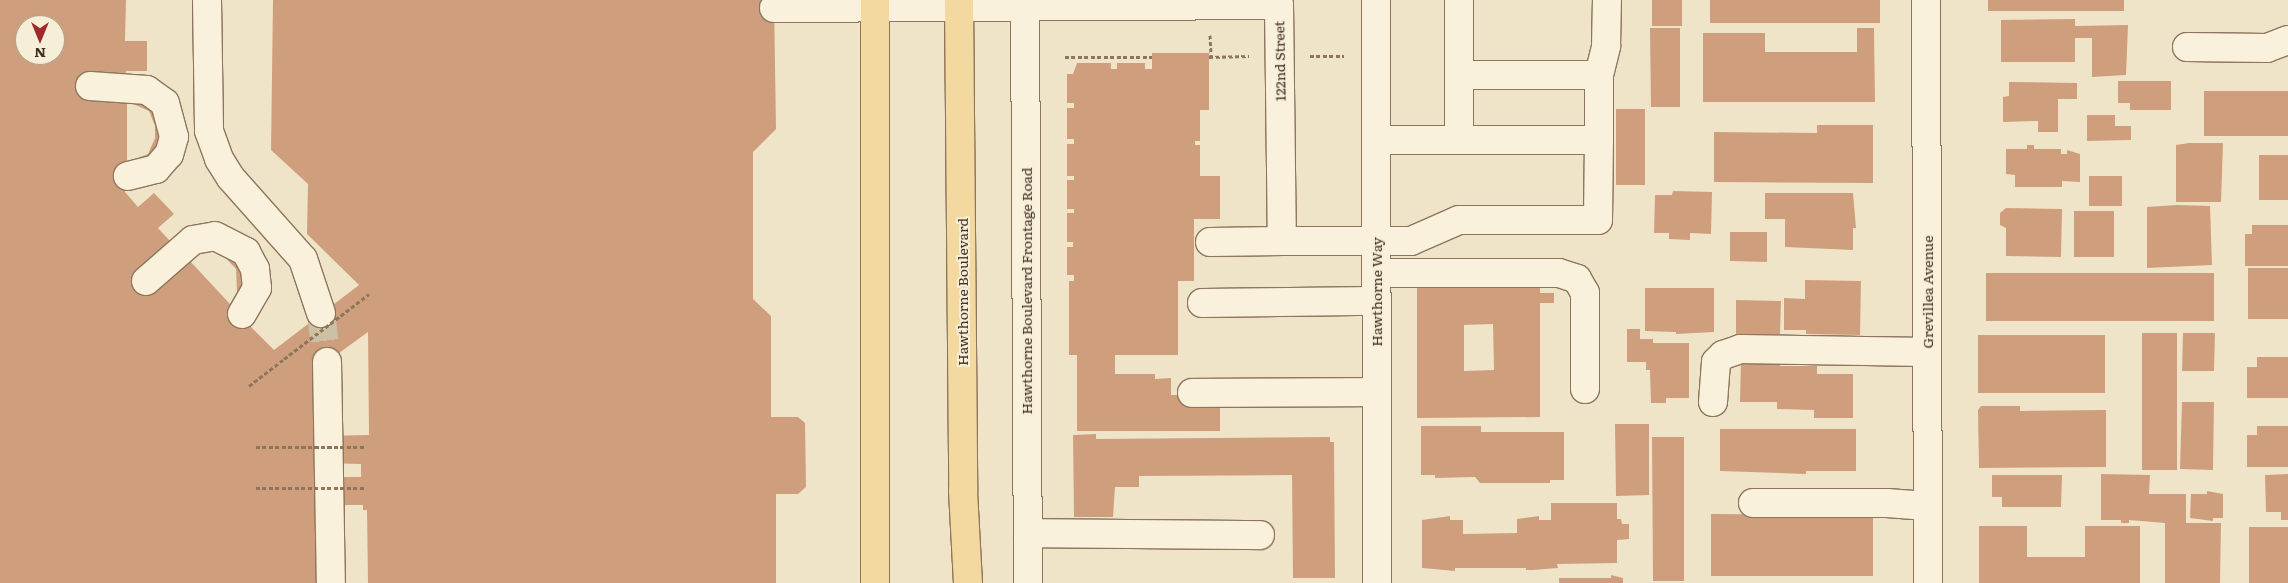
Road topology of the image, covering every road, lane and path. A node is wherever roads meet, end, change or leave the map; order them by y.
1 (207, 0) edge
2 (1376, 0) edge
3 (1460, 0) edge
4 (1607, 0) edge
5 (1926, 0) edge
6 (959, 3) edge
7 (1279, 3) edge
8 (875, 4) edge
9 (1025, 4) edge
10 (1121, 4) edge
11 (774, 8) dead end
12 (2288, 40) edge
13 (2187, 47) dead end
14 (1241, 56) dead end
15 (1065, 57) dead end
16 (1152, 57) dead end
17 (1209, 57) dead end
18 (1460, 75) junction
19 (1599, 75) junction
20 (90, 86) dead end
21 (1376, 140) junction
22 (1460, 140) junction
23 (1599, 140) junction
24 (128, 176) dead end
25 (1282, 241) junction
26 (1210, 242) dead end
27 (1376, 243) junction
28 (1376, 272) junction
29 (146, 281) dead end
30 (368, 294) dead end
31 (1376, 301) junction
32 (1202, 303) dead end
33 (321, 313) tunnel mouth
34 (242, 314) dead end
35 (1927, 352) junction
36 (327, 362) tunnel mouth
37 (249, 386) dead end
38 (1584, 389) dead end
39 (1377, 392) junction
40 (1192, 393) dead end
41 (1713, 402) dead end
42 (256, 447) dead end
43 (364, 447) dead end
44 (256, 488) dead end
45 (365, 488) dead end
46 (1753, 502) dead end
47 (1927, 506) junction
48 (1028, 533) junction
49 (1260, 535) dead end
50 (331, 583) edge
51 (875, 583) edge
52 (968, 583) edge
53 (1028, 583) edge
54 (1377, 583) edge
55 (1928, 583) edge

1 - 33 street
2 - 21 street, Hawthorne Way
3 - 18 street
4 - 19 street
5 - 35 street, Grevillea Avenue
6 - 8 street, 122nd Street
6 - 9 street, 122nd Street
6 - 52 main road, Hawthorne Boulevard
7 - 10 street, 122nd Street
7 - 25 street, 122nd Street
8 - 11 street, 122nd Street
8 - 51 main road
9 - 10 street, 122nd Street
9 - 48 street, Hawthorne Boulevard Frontage Road
12 - 13 street
14 - 17 path
15 - 16 path
18 - 19 street
18 - 22 street
19 - 23 street
20 - 24 street
21 - 22 street
21 - 27 street, Hawthorne Way
22 - 23 street
23 - 27 street
25 - 26 street
25 - 27 street
27 - 28 street, Hawthorne Way
28 - 31 street, Hawthorne Way
28 - 38 street
29 - 34 street
30 - 37 path, bridge
31 - 32 street
31 - 39 street, Hawthorne Way
35 - 41 street
35 - 47 street, Grevillea Avenue
36 - 50 street
39 - 40 street
39 - 54 street, Hawthorne Way
42 - 43 path, bridge
44 - 45 path, bridge
46 - 47 street
47 - 55 street, Grevillea Avenue
48 - 49 street
48 - 53 street, Hawthorne Boulevard Frontage Road

